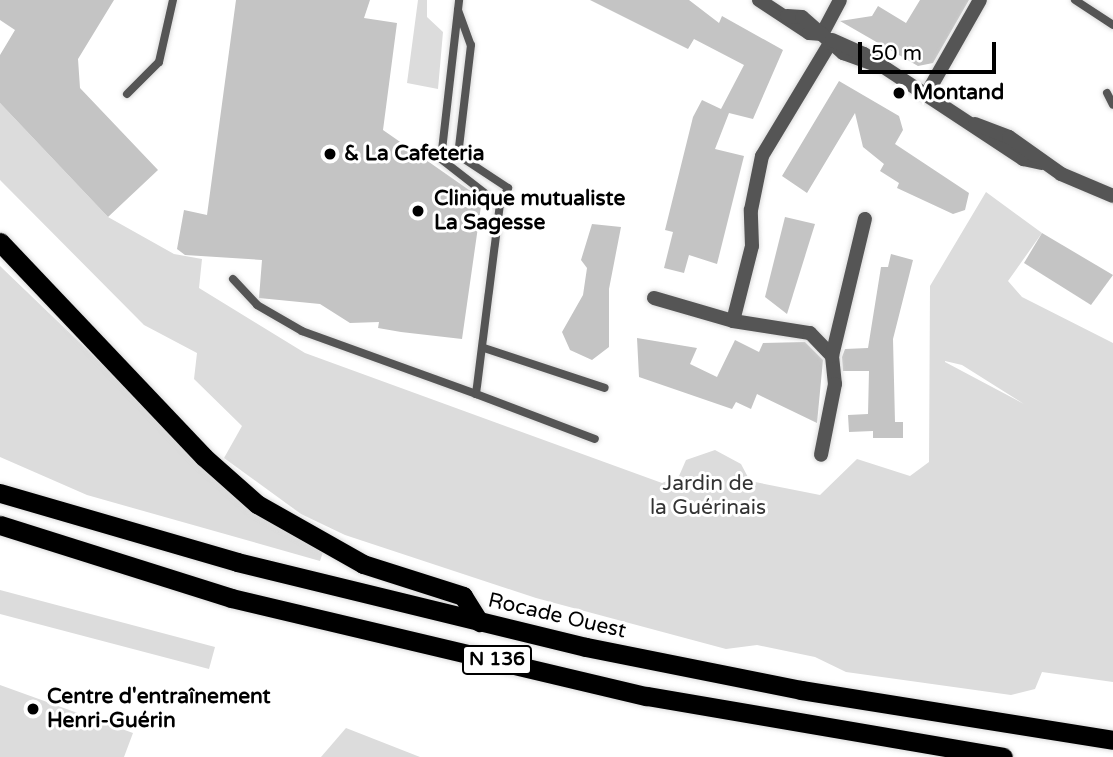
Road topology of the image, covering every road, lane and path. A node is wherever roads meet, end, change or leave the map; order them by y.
1 (173, 0) edge
2 (459, 0) edge
3 (759, 0) edge
4 (840, 0) edge
5 (980, 0) edge
6 (1075, 0) edge
7 (458, 10) junction
8 (1113, 24) edge
9 (827, 37) junction
10 (1107, 93) dead end
11 (127, 94) dead end
12 (926, 94) junction
13 (1113, 105) edge
14 (1113, 196) edge
15 (500, 205) junction
16 (865, 219) dead end
17 (0, 242) edge
18 (233, 279) dead end
19 (653, 298) dead end
20 (733, 321) junction
21 (484, 348) junction
22 (832, 356) junction
23 (605, 388) dead end
24 (476, 394) junction
25 (594, 439) dead end
26 (821, 455) dead end
27 (0, 493) edge
28 (0, 525) edge
29 (479, 622) junction
30 (1113, 740) edge
31 (1003, 757) edge

1 - 11 lane
2 - 7 lane
3 - 9 street
4 - 9 street
5 - 12 street
6 - 8 lane
7 - 15 lane
7 - 15 lane
9 - 12 street
9 - 20 street
10 - 13 lane
12 - 14 street
15 - 21 lane
16 - 22 street
17 - 29 highway
18 - 24 lane
19 - 20 street
20 - 22 street
21 - 23 lane
21 - 24 lane
22 - 26 street
24 - 25 lane
27 - 29 highway, Rocade Ouest / N 136
28 - 31 highway, N 136
29 - 30 highway, Rocade Ouest / N 136

